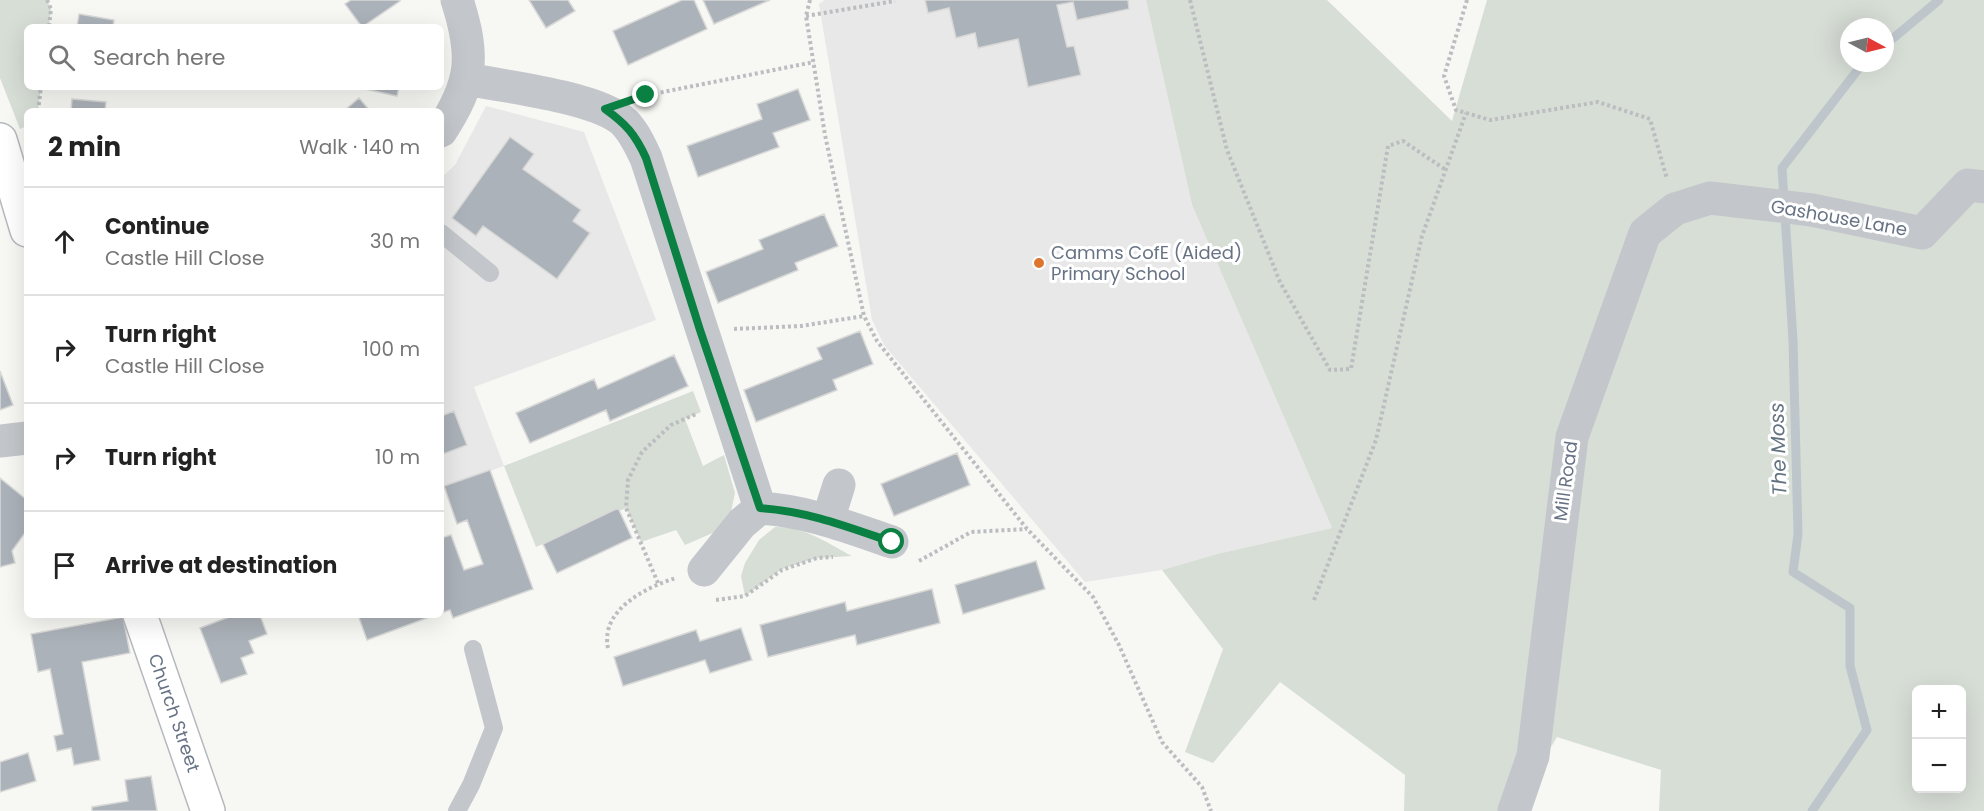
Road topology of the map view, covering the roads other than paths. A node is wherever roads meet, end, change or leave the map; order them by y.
1 (457, 0) edge
2 (467, 80) junction
3 (444, 126) edge
4 (0, 142) edge
5 (1984, 187) edge
6 (1710, 198) joint
7 (24, 220) edge
8 (444, 235) edge
9 (490, 273) dead end
10 (24, 438) edge
11 (0, 441) edge
12 (839, 485) dead end
13 (760, 508) junction
14 (828, 520) junction
15 (892, 542) dead end
16 (704, 570) road end
17 (141, 618) edge
18 (472, 649) dead end
19 (208, 811) edge
20 (457, 811) edge
21 (1514, 811) edge

1 - 2 street
2 - 3 street
2 - 13 street
4 - 7 main road
5 - 6 street, Gashouse Lane
6 - 21 street, Mill Road
8 - 9 lane
10 - 11 street
12 - 14 street
13 - 14 street
13 - 16 street
14 - 15 street
17 - 19 main road, Church Street
18 - 20 lane

